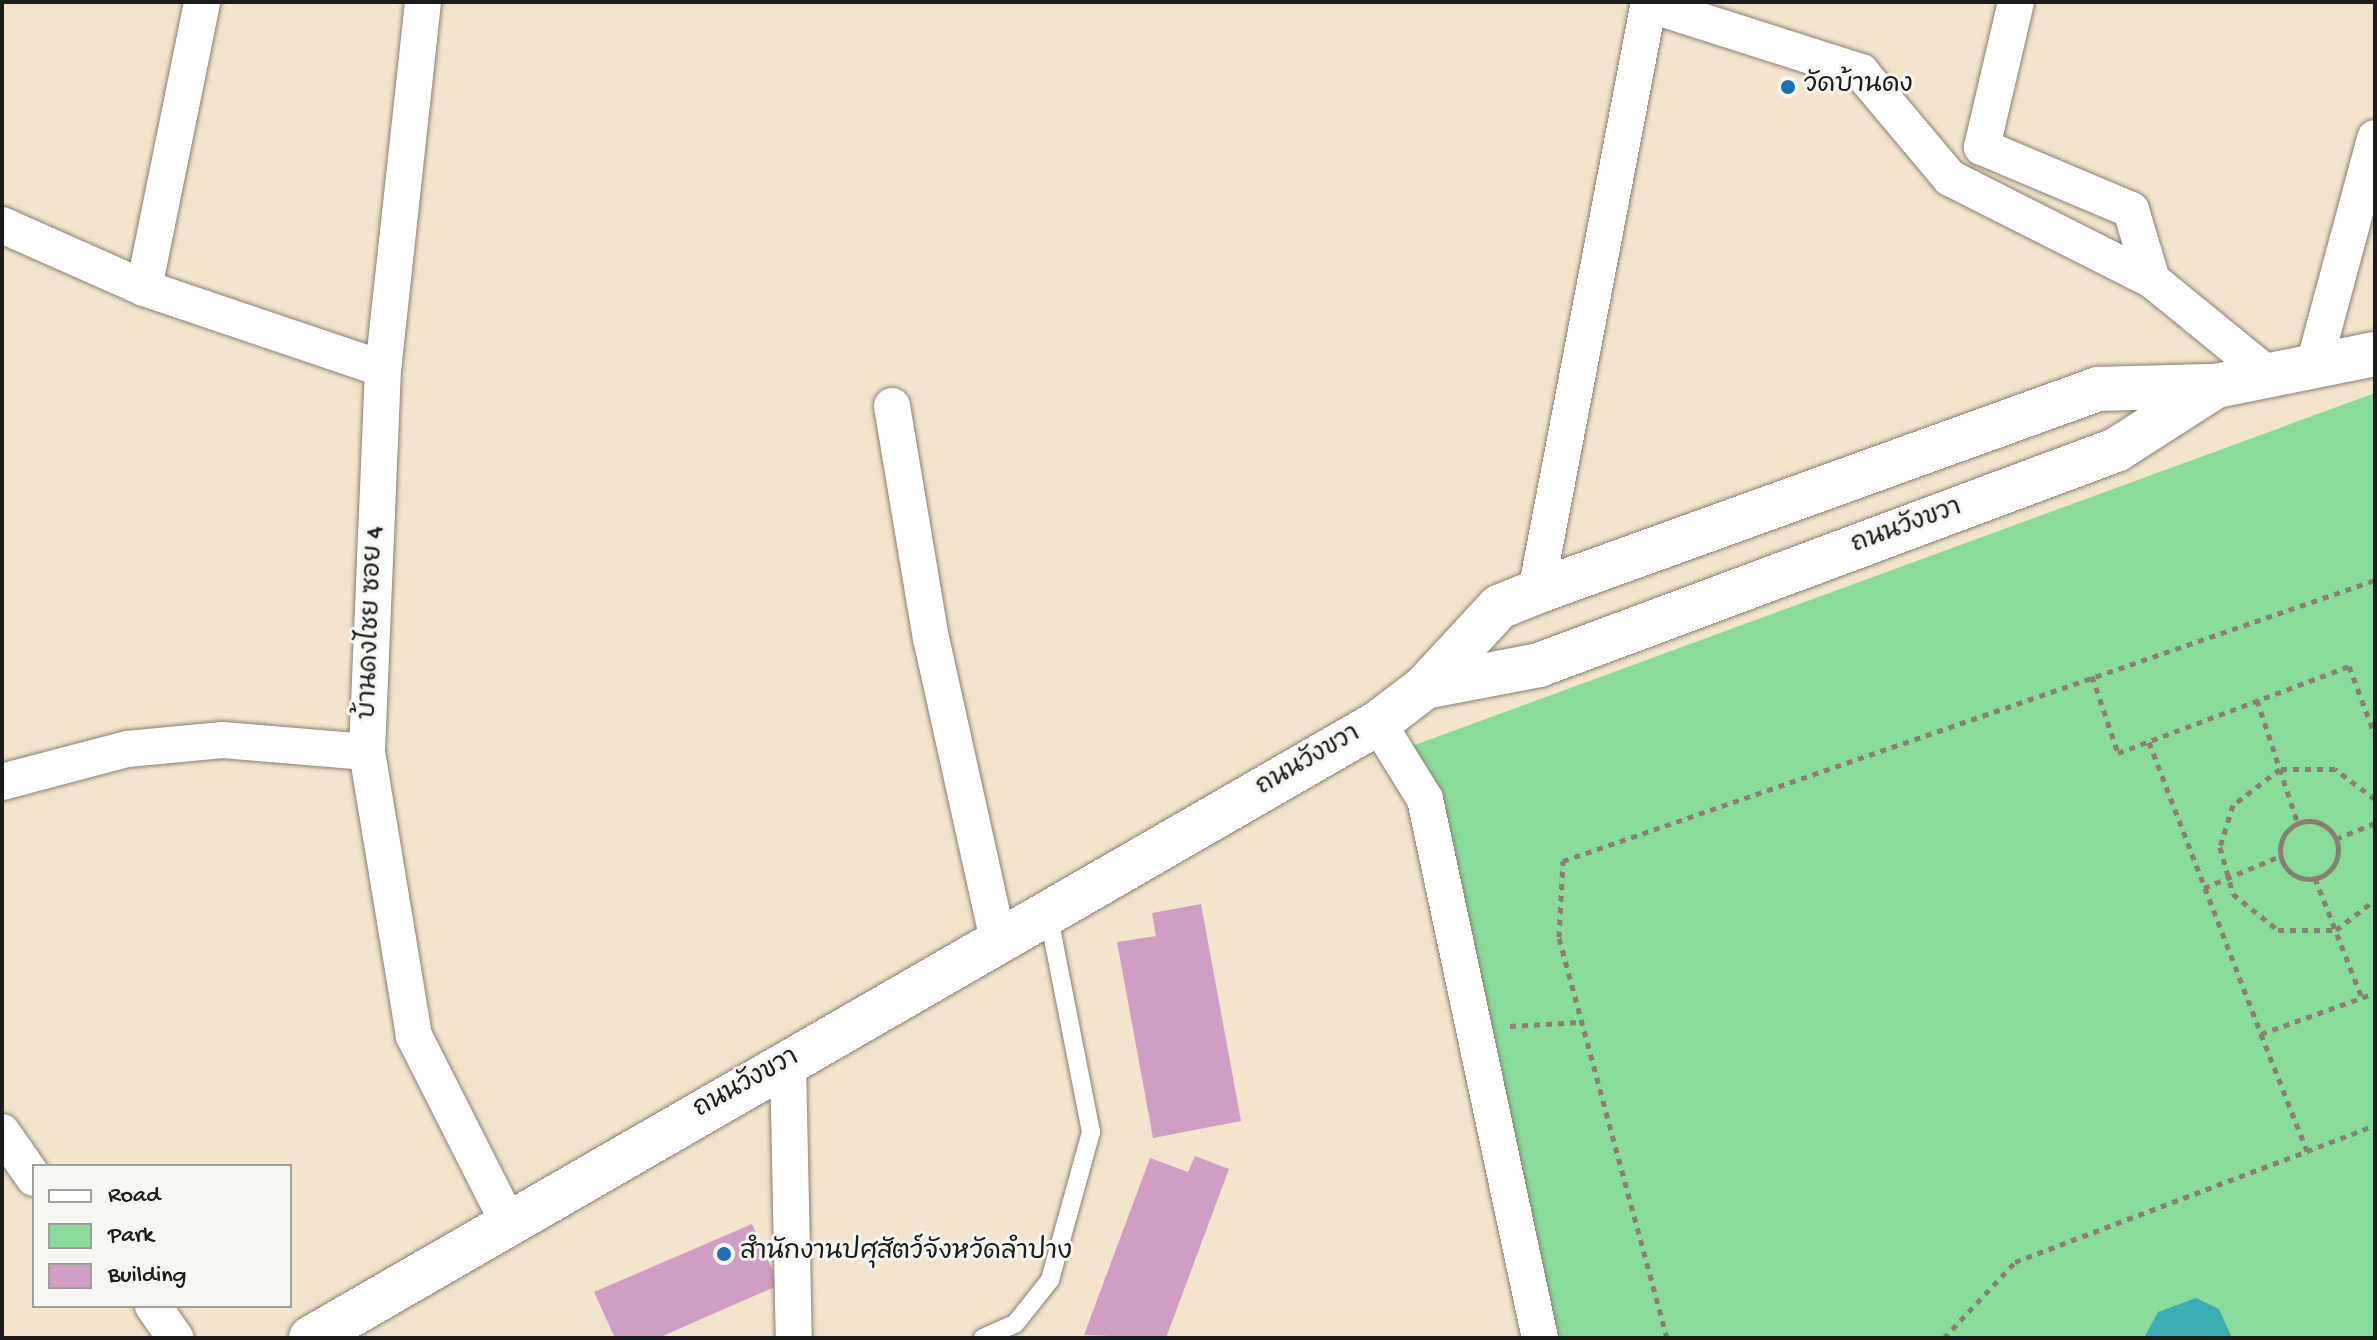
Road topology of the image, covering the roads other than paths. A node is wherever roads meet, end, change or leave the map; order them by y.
1 (202, 2) edge
2 (423, 2) edge
3 (2016, 2) edge
4 (1648, 3) edge
5 (2375, 138) edge
6 (2, 225) edge
7 (2152, 280) junction
8 (144, 288) junction
9 (2375, 354) edge
10 (2315, 361) junction
11 (383, 369) junction
12 (2265, 372) junction
13 (2216, 386) junction
14 (892, 406) dead end
15 (1536, 592) junction
16 (1425, 687) junction
17 (1378, 723) junction
18 (367, 752) junction
19 (2, 782) edge
20 (1048, 911) junction
21 (998, 940) junction
22 (788, 1062) junction
23 (2, 1132) edge
24 (32, 1175) edge
25 (507, 1220) junction
26 (154, 1308) edge
27 (175, 1338) edge
28 (311, 1338) edge
29 (794, 1338) edge
30 (983, 1338) edge
31 (1540, 1338) edge

1 - 8 street
2 - 11 street, บ้านดงไชย ซอย 4
3 - 7 street
4 - 7 street
4 - 15 street
5 - 10 street
6 - 8 street
7 - 12 street
8 - 11 street
9 - 10 street, ถนนวังขวา
10 - 12 street, ถนนวังขวา
11 - 18 street, บ้านดงไชย ซอย 4
12 - 13 street, ถนนวังขวา
13 - 15 street
13 - 16 street, ถนนวังขวา
14 - 21 street
15 - 16 street
16 - 17 street, ถนนวังขวา
17 - 20 street, ถนนวังขวา
17 - 31 street
18 - 19 street
18 - 25 street, บ้านดงไชย ซอย 4
20 - 21 street, ถนนวังขวา
20 - 30 lane
21 - 22 street, ถนนวังขวา
22 - 25 street, ถนนวังขวา
22 - 29 street
23 - 24 street
25 - 28 street, ถนนวังขวา
26 - 27 street

